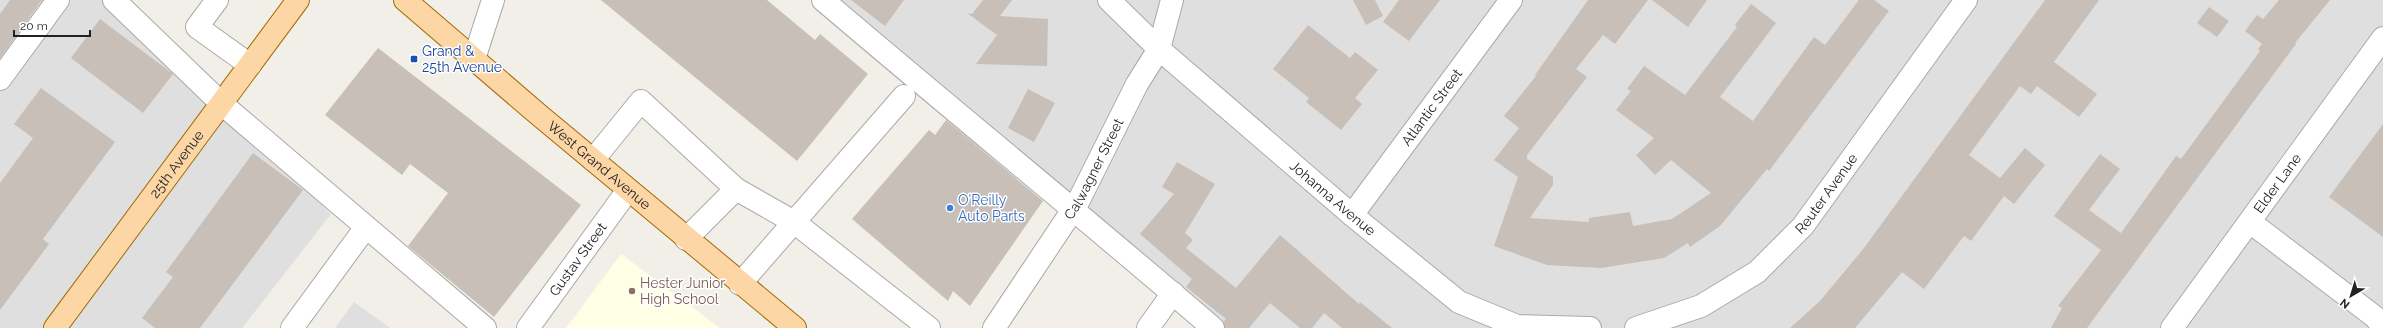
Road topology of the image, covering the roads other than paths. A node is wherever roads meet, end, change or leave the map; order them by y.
1 (58, 0) edge
2 (114, 0) edge
3 (217, 0) edge
4 (298, 0) edge
5 (405, 0) edge
6 (493, 0) edge
7 (823, 0) edge
8 (1109, 0) edge
9 (1172, 0) edge
10 (1511, 0) edge
11 (1966, 0) edge
12 (2383, 38) edge
13 (1159, 49) junction
14 (474, 59) junction
15 (250, 65) junction
16 (0, 79) edge
17 (904, 96) dead end
18 (222, 104) junction
19 (593, 160) junction
20 (736, 189) junction
21 (628, 190) junction
22 (1074, 208) junction
23 (1352, 215) junction
24 (794, 222) junction
25 (2250, 222) junction
26 (366, 227) junction
27 (686, 239) junction
28 (740, 284) junction
29 (1173, 293) junction
30 (2383, 327) edge
31 (56, 328) edge
32 (292, 328) edge
33 (485, 328) edge
34 (528, 328) edge
35 (794, 328) edge
36 (929, 328) edge
37 (994, 328) edge
38 (1148, 328) edge
39 (1214, 328) edge
40 (1590, 328) edge
41 (1636, 328) edge
42 (2172, 328) edge

1 - 16 street
2 - 18 street
3 - 15 street
4 - 15 main road, 25th Avenue
5 - 14 main road, West Grand Avenue
6 - 14 street
7 - 22 street
8 - 13 street, Johanna Avenue
9 - 13 street, Calwagner Street
10 - 23 street, Atlantic Street
11 - 41 street, Reuter Avenue
12 - 25 street, Elder Lane
13 - 22 street, Calwagner Street
13 - 23 street, Johanna Avenue
14 - 19 main road, West Grand Avenue
15 - 18 main road, 25th Avenue
17 - 24 street
18 - 26 street
18 - 31 main road, 25th Avenue
19 - 20 street
19 - 21 main road, West Grand Avenue
20 - 24 street
20 - 27 street
21 - 27 main road, West Grand Avenue
21 - 34 street, Gustav Street
22 - 29 street
22 - 37 street, Calwagner Street
23 - 40 street, Johanna Avenue
24 - 28 street
24 - 36 street
25 - 30 street
25 - 42 street, Elder Lane
26 - 32 street
26 - 33 street
27 - 28 main road, West Grand Avenue
28 - 35 main road, West Grand Avenue
29 - 38 street
29 - 39 street

